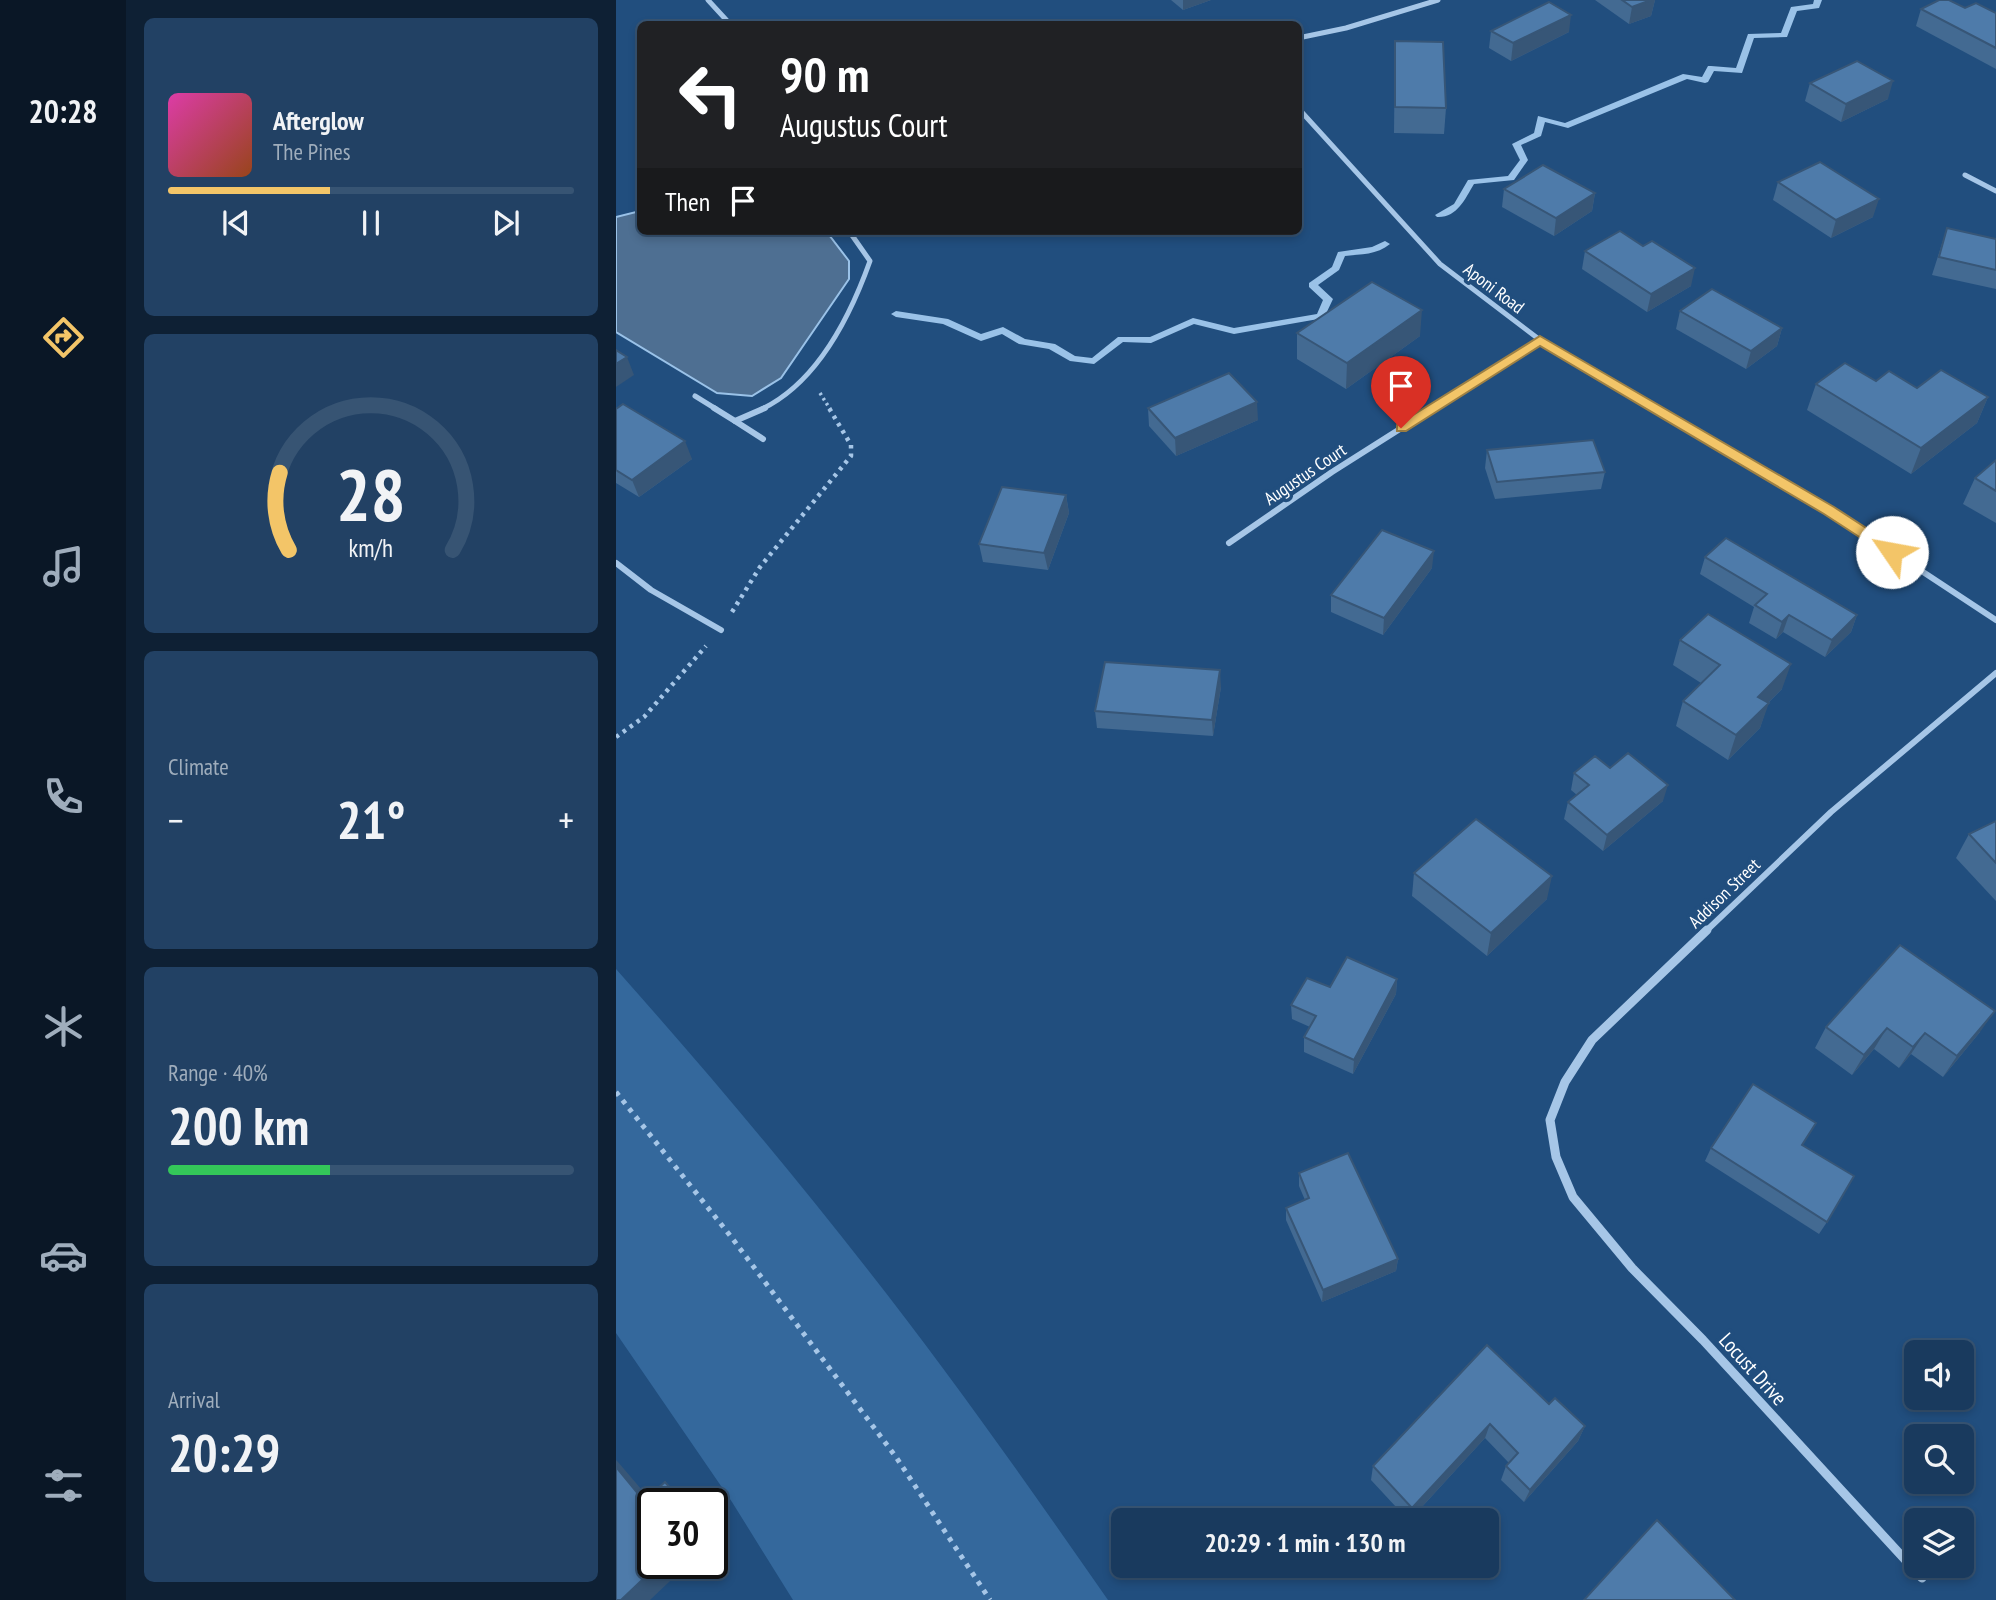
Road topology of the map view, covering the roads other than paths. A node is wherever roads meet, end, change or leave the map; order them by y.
1 (708, 0) edge
2 (1438, 0) edge
3 (727, 21) edge
4 (1302, 37) edge
5 (1302, 112) edge
6 (1965, 175) dead end
7 (1996, 191) edge
8 (852, 235) edge
9 (1540, 340) junction
10 (695, 396) dead end
11 (735, 421) junction
12 (762, 439) dead end
13 (1229, 543) dead end
14 (616, 563) edge
15 (1996, 620) edge
16 (721, 630) road end
17 (1996, 673) edge
18 (1566, 1179) joint
19 (1904, 1557) edge

1 - 3 street
2 - 4 street
5 - 9 street, Aponi Road
6 - 7 street
8 - 11 street
9 - 13 street, Augustus Court
9 - 15 street, Aponi Road
10 - 11 street
11 - 12 street
14 - 16 street
17 - 18 street, Addison Street
18 - 19 street, Locust Drive

